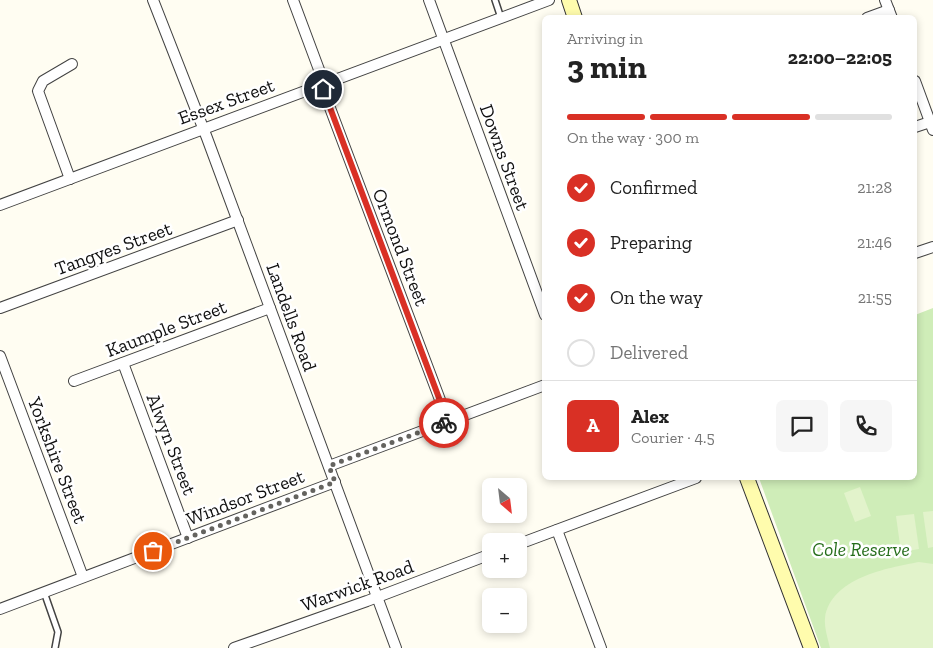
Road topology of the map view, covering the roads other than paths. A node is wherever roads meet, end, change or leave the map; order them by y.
1 (153, 0) edge
2 (293, 0) edge
3 (429, 0) edge
4 (494, 0) edge
5 (550, 0) edge
6 (569, 0) edge
7 (888, 9) edge
8 (574, 15) edge
9 (874, 15) edge
10 (501, 18) junction
11 (443, 39) junction
12 (72, 64) dead end
13 (322, 83) junction
14 (917, 86) edge
15 (932, 126) edge
16 (917, 127) edge
17 (202, 128) junction
18 (70, 178) junction
19 (0, 205) edge
20 (238, 220) junction
21 (933, 247) edge
22 (917, 252) edge
23 (542, 307) edge
24 (0, 308) edge
25 (270, 308) junction
26 (0, 356) edge
27 (123, 363) junction
28 (74, 381) dead end
29 (542, 386) edge
30 (448, 422) junction
31 (329, 466) junction
32 (691, 480) edge
33 (748, 480) edge
34 (335, 482) junction
35 (556, 530) junction
36 (188, 538) junction
37 (527, 541) edge
38 (482, 557) edge
39 (83, 577) junction
40 (44, 592) junction
41 (377, 597) junction
42 (0, 609) edge
43 (55, 648) edge
44 (234, 648) edge
45 (396, 648) edge
46 (601, 648) edge
47 (811, 648) edge

1 - 17 street, Landells Road
2 - 13 street, Ormond Street
3 - 11 street, Downs Street
4 - 10 lane
5 - 10 street, Essex Street
6 - 8 main road
7 - 9 street
10 - 11 street, Essex Street
11 - 13 street, Essex Street
11 - 23 street, Downs Street
12 - 18 street
13 - 17 street, Essex Street
13 - 30 street, Ormond Street
14 - 15 street
15 - 16 street
17 - 18 street, Essex Street
17 - 20 street, Landells Road
18 - 19 street, Essex Street
20 - 24 street, Tangyes Street
20 - 25 street, Landells Road
21 - 22 street
25 - 27 street, Kaumple Street
25 - 31 street, Landells Road
26 - 39 street, Yorkshire Street
27 - 28 street, Kaumple Street
27 - 36 street, Alwyn Street
29 - 30 street
30 - 31 street
31 - 34 street, Landells Road
32 - 35 street
33 - 47 main road
34 - 36 street, Windsor Street
34 - 41 street, Landells Road
35 - 37 street
35 - 46 street
36 - 39 street, Windsor Street
38 - 41 street, Warwick Road
39 - 40 street, Windsor Street
40 - 42 street, Windsor Street
40 - 43 lane
41 - 44 street, Warwick Road
41 - 45 street, Landells Road

